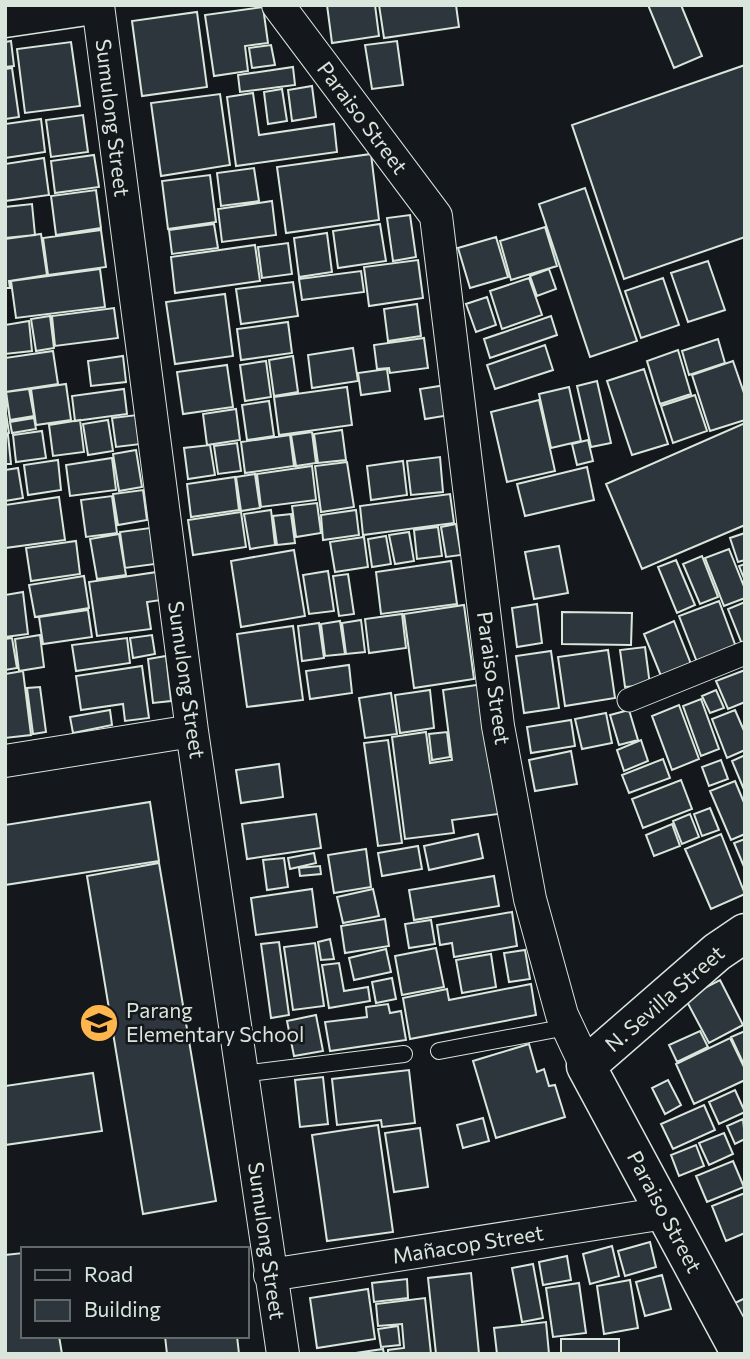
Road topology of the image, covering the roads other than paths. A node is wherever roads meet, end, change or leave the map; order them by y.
1 (95, 5) edge
2 (278, 5) edge
3 (5, 18) edge
4 (745, 653) edge
5 (629, 701) dead end
6 (192, 731) junction
7 (5, 761) edge
8 (745, 933) edge
9 (567, 1027) junction
10 (439, 1051) dead end
11 (404, 1054) dead end
12 (586, 1066) junction
13 (242, 1074) junction
14 (665, 1213) junction
15 (270, 1275) junction
16 (283, 1354) edge
17 (741, 1354) edge

1 - 3 street
1 - 6 street, Sumulong Street
2 - 9 street, Paraiso Street
4 - 5 street
6 - 7 street
6 - 13 street, Sumulong Street
8 - 12 street, N. Sevilla Street
9 - 10 lane
9 - 12 street, Paraiso Street
11 - 13 lane
12 - 14 street, Paraiso Street
13 - 15 street, Sumulong Street
14 - 15 street, Mañacop Street
14 - 17 street, Paraiso Street
15 - 16 street, Sumulong Street

